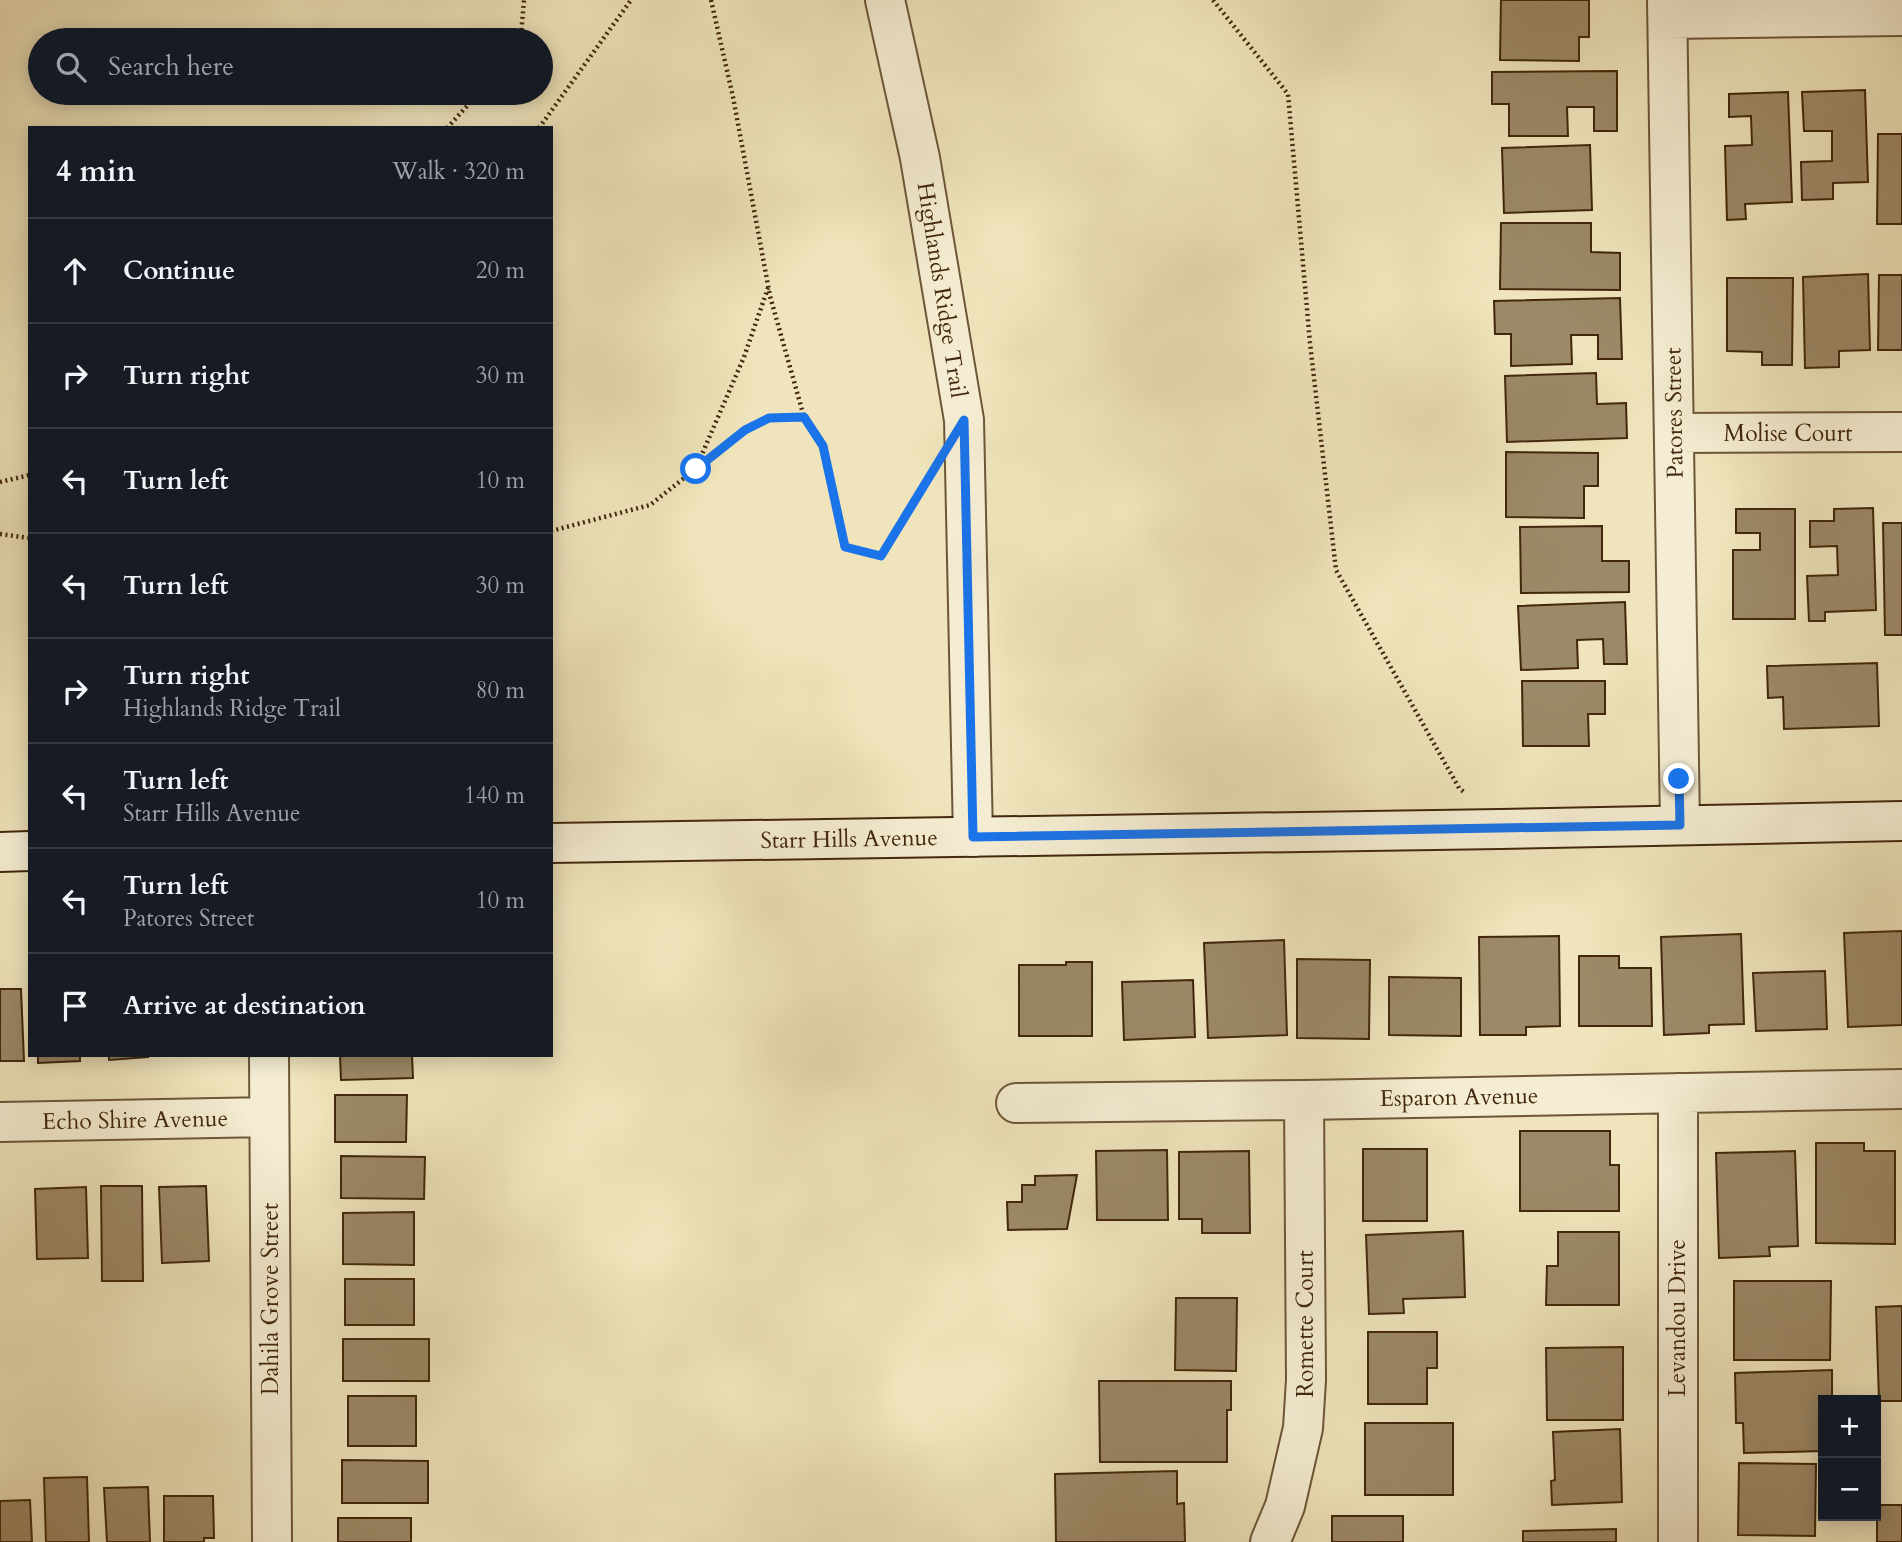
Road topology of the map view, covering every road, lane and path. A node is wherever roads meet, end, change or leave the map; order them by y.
1 (524, 0) edge
2 (632, 0) edge
3 (711, 0) edge
4 (885, 0) edge
5 (1213, 0) edge
6 (1668, 9) edge
7 (1902, 16) edge
8 (522, 28) edge
9 (468, 105) edge
10 (449, 126) edge
11 (540, 126) edge
12 (768, 286) junction
13 (804, 417) junction
14 (1902, 432) edge
15 (1674, 433) junction
16 (696, 469) junction
17 (28, 475) edge
18 (929, 477) dead end
19 (0, 482) edge
20 (553, 530) edge
21 (0, 534) edge
22 (28, 538) edge
23 (1902, 821) edge
24 (1680, 825) junction
25 (1500, 829) junction
26 (973, 837) junction
27 (553, 843) edge
28 (28, 851) edge
29 (0, 852) edge
30 (269, 1057) edge
31 (1902, 1089) edge
32 (1678, 1093) junction
33 (1304, 1100) junction
34 (1016, 1103) dead end
35 (269, 1117) junction
36 (0, 1122) edge
37 (272, 1542) edge
38 (1270, 1542) edge
39 (1678, 1542) edge

1 - 8 path
2 - 11 path
3 - 12 path
4 - 26 street, Highlands Ridge Trail
5 - 25 path
6 - 7 street
6 - 15 street, Patores Street
9 - 10 path
12 - 13 path
12 - 16 path
13 - 16 path
13 - 18 path
14 - 15 street, Molise Court
15 - 24 street, Patores Street
16 - 20 path
17 - 19 path
21 - 22 path
23 - 24 street, Starr Hills Avenue
24 - 25 street, Starr Hills Avenue
25 - 26 street, Starr Hills Avenue
26 - 27 street, Starr Hills Avenue
28 - 29 street
30 - 35 street, Dahila Grove Street
31 - 32 street, Esparon Avenue
32 - 33 street, Esparon Avenue
32 - 39 street, Levandou Drive
33 - 34 street, Esparon Avenue
33 - 38 street, Romette Court
35 - 36 street, Echo Shire Avenue
35 - 37 street, Dahila Grove Street

